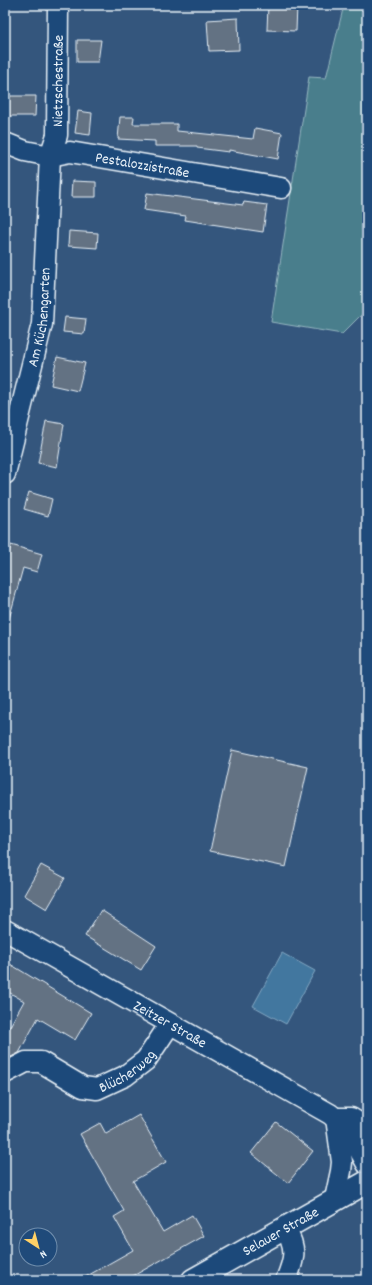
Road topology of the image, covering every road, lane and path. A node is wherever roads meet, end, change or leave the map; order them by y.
1 (58, 5) edge
2 (5, 143) edge
3 (50, 156) junction
4 (281, 188) dead end
5 (5, 474) edge
6 (5, 930) edge
7 (170, 1024) junction
8 (5, 1074) edge
9 (336, 1118) junction
10 (367, 1128) edge
11 (367, 1164) edge
12 (367, 1182) edge
13 (335, 1200) junction
14 (285, 1228) junction
15 (193, 1280) edge
16 (286, 1280) edge

1 - 3 street, Nietzschestraße
2 - 3 street, Pestalozzistraße
3 - 4 street, Pestalozzistraße
3 - 5 street, Am Küchengarten
6 - 7 street, Zeitzer Straße
7 - 8 street, Blücherweg
7 - 9 street, Zeitzer Straße
9 - 10 street, Zeitzer Straße
9 - 11 street, Zeitzer Straße
9 - 13 street
12 - 13 main road, Selauer Straße
13 - 14 main road, Selauer Straße
14 - 15 main road, Selauer Straße
14 - 16 street

